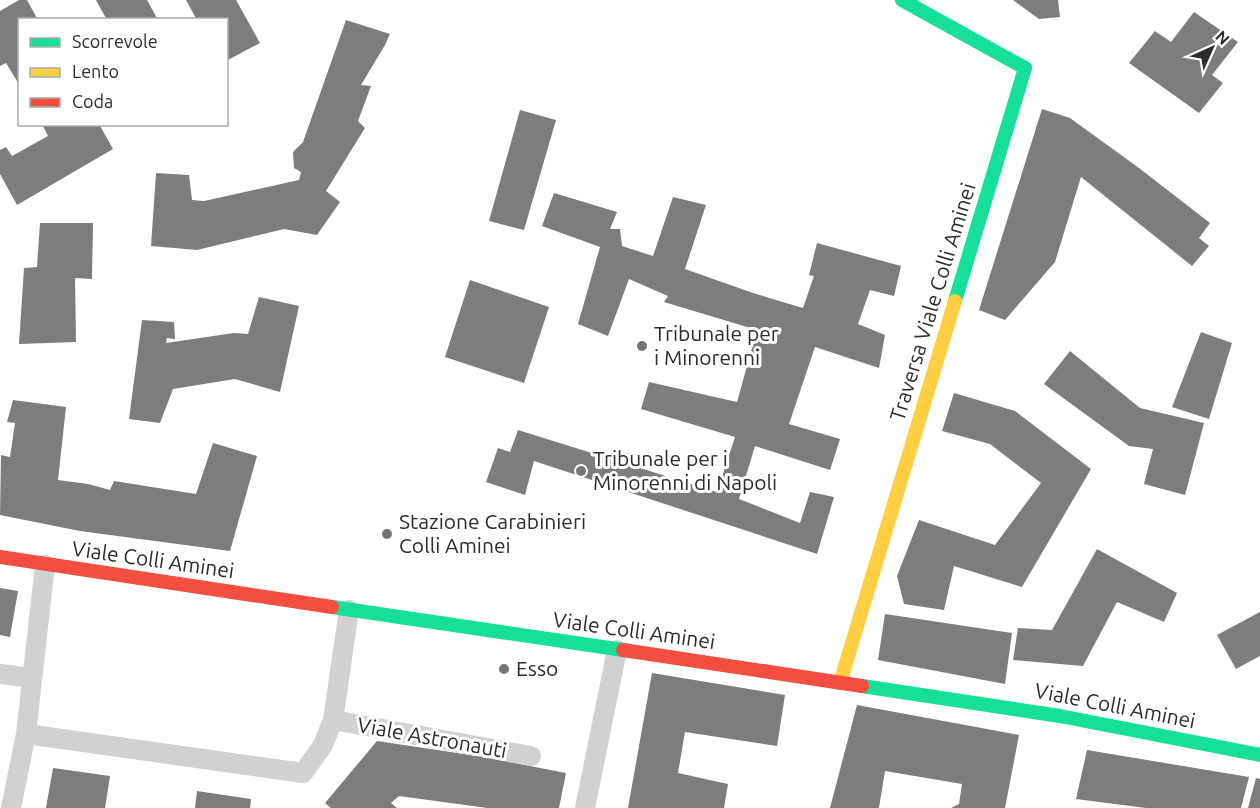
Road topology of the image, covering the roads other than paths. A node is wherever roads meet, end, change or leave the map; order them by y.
1 (903, 0) edge
2 (0, 557) edge
3 (45, 565) junction
4 (349, 610) junction
5 (617, 650) junction
6 (0, 674) edge
7 (32, 678) junction
8 (840, 683) junction
9 (333, 720) junction
10 (26, 734) junction
11 (1260, 755) edge
12 (531, 756) dead end
13 (11, 808) edge
14 (585, 808) edge

1 - 8 main road, Traversa Viale Colli Aminei
2 - 3 main road, Viale Colli Aminei
3 - 4 main road, Viale Colli Aminei
3 - 7 street
4 - 5 main road, Viale Colli Aminei
4 - 9 street
5 - 8 main road, Viale Colli Aminei
5 - 14 street
6 - 7 street
7 - 10 street
8 - 11 main road, Viale Colli Aminei
9 - 10 street
9 - 12 street, Viale Astronauti
10 - 13 street

